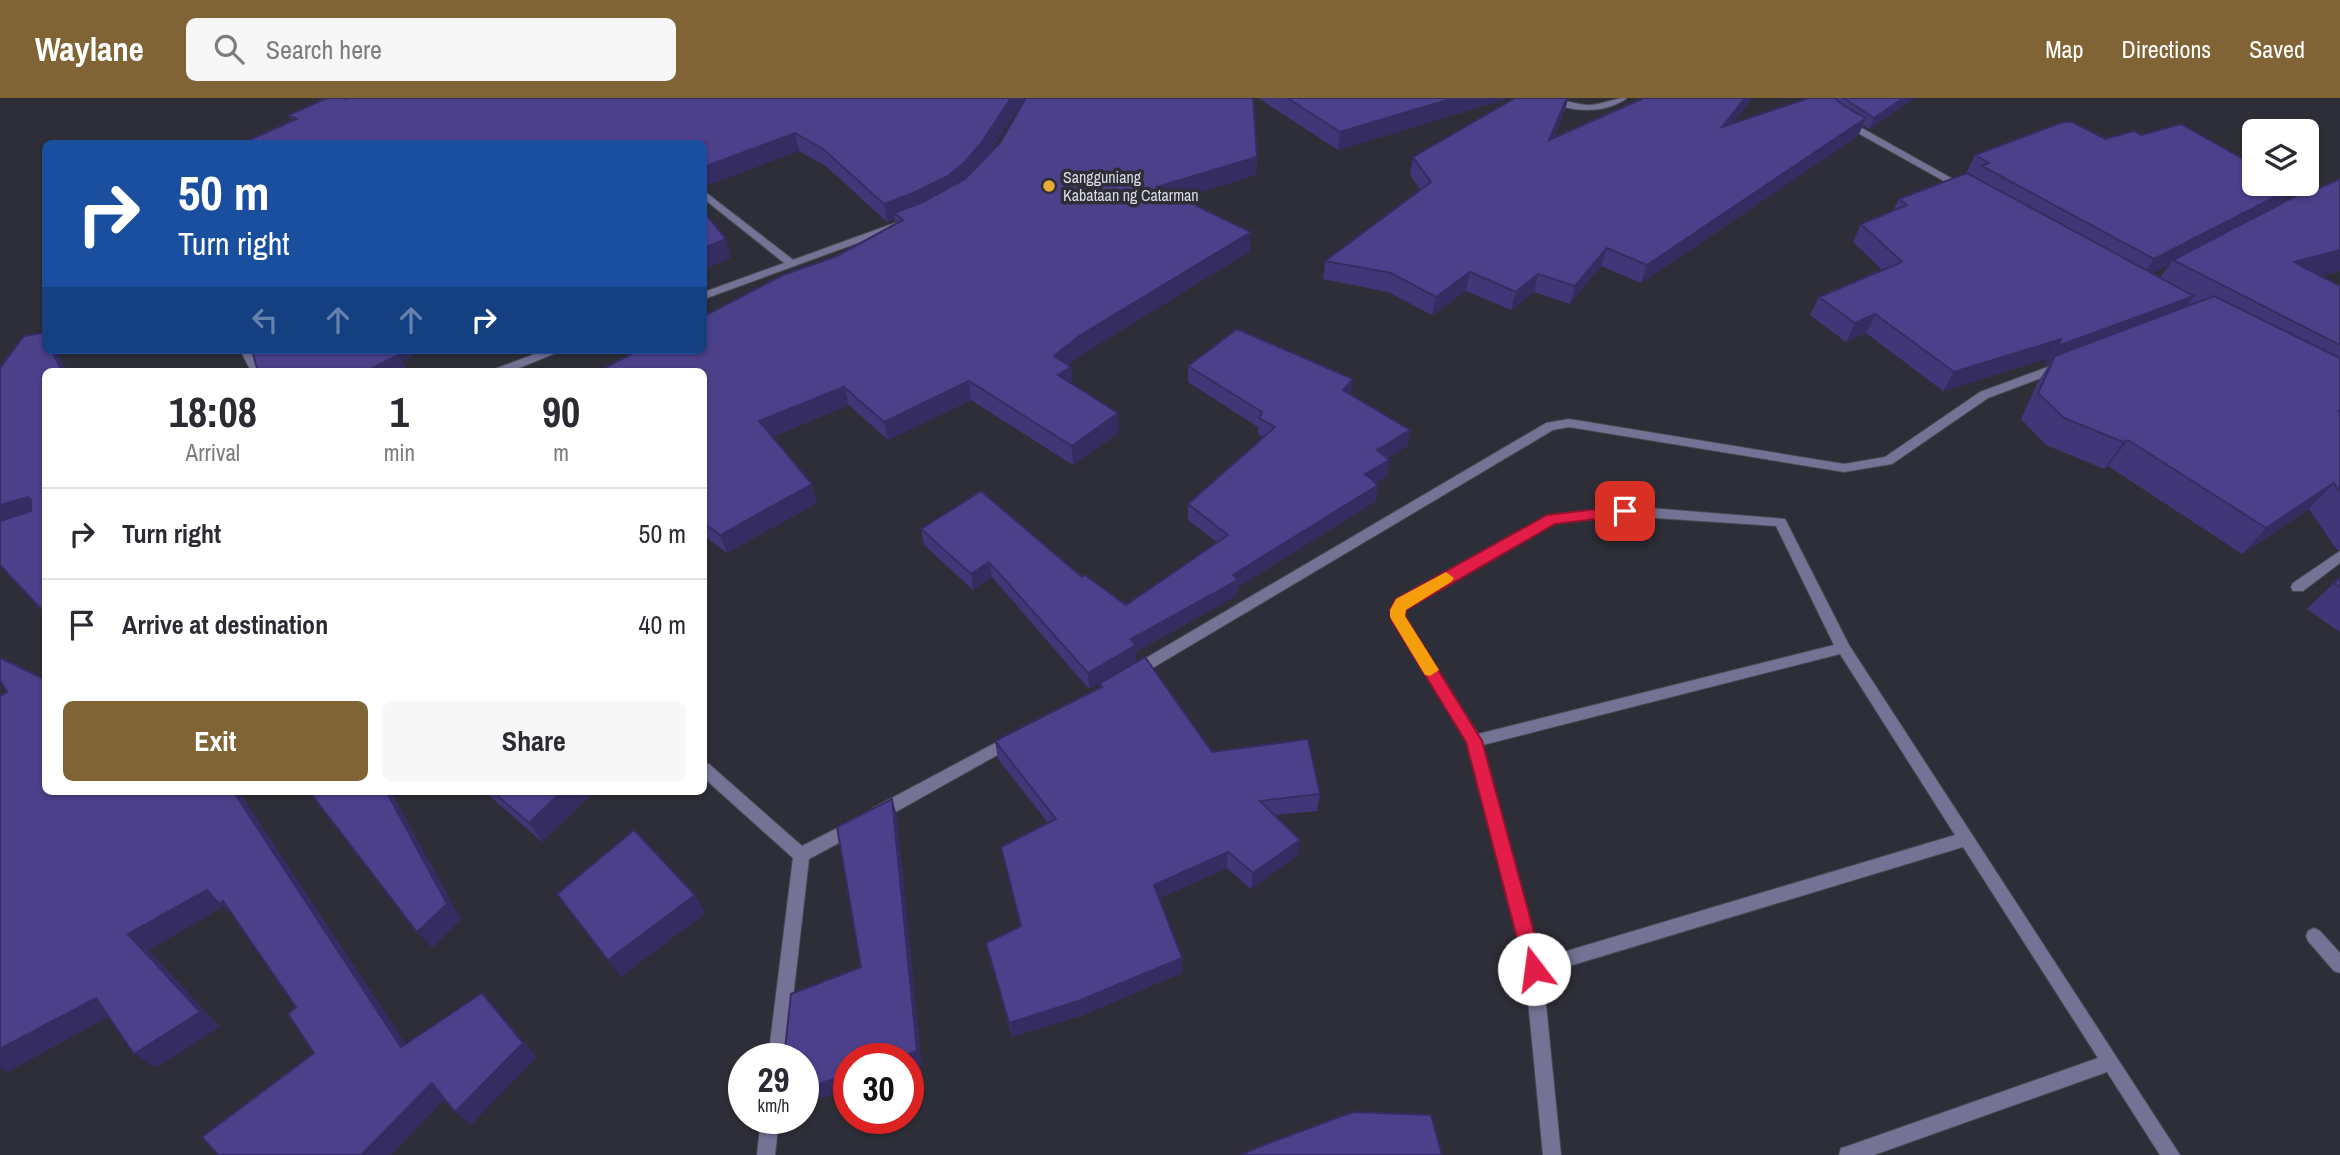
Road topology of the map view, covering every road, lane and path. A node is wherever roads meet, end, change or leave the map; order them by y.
1 (1549, 98) edge
2 (1622, 98) edge
3 (1817, 98) edge
4 (1973, 193) edge
5 (707, 196) edge
6 (921, 216) edge
7 (792, 264) junction
8 (707, 295) edge
9 (546, 354) edge
10 (2071, 362) edge
11 (509, 368) edge
12 (2340, 556) edge
13 (2298, 587) dead end
14 (1843, 648) junction
15 (1124, 678) edge
16 (1028, 732) edge
17 (1474, 741) junction
18 (707, 772) edge
19 (1966, 839) junction
20 (801, 855) junction
21 (2314, 936) dead end
22 (2340, 965) edge
23 (1534, 969) junction
24 (779, 1043) edge
25 (2110, 1062) junction
26 (768, 1134) edge
27 (766, 1155) edge
28 (1552, 1155) edge
29 (1848, 1155) edge
30 (2171, 1155) edge

1 - 2 street
3 - 4 street
5 - 7 street
6 - 7 street
7 - 8 street
9 - 11 street
10 - 15 street
12 - 13 street
14 - 17 street
14 - 17 street
14 - 19 street
16 - 20 street
17 - 23 street
18 - 20 street
19 - 23 street
19 - 25 street
20 - 24 street
21 - 22 street
23 - 28 street
25 - 29 street
25 - 30 street
26 - 27 street

